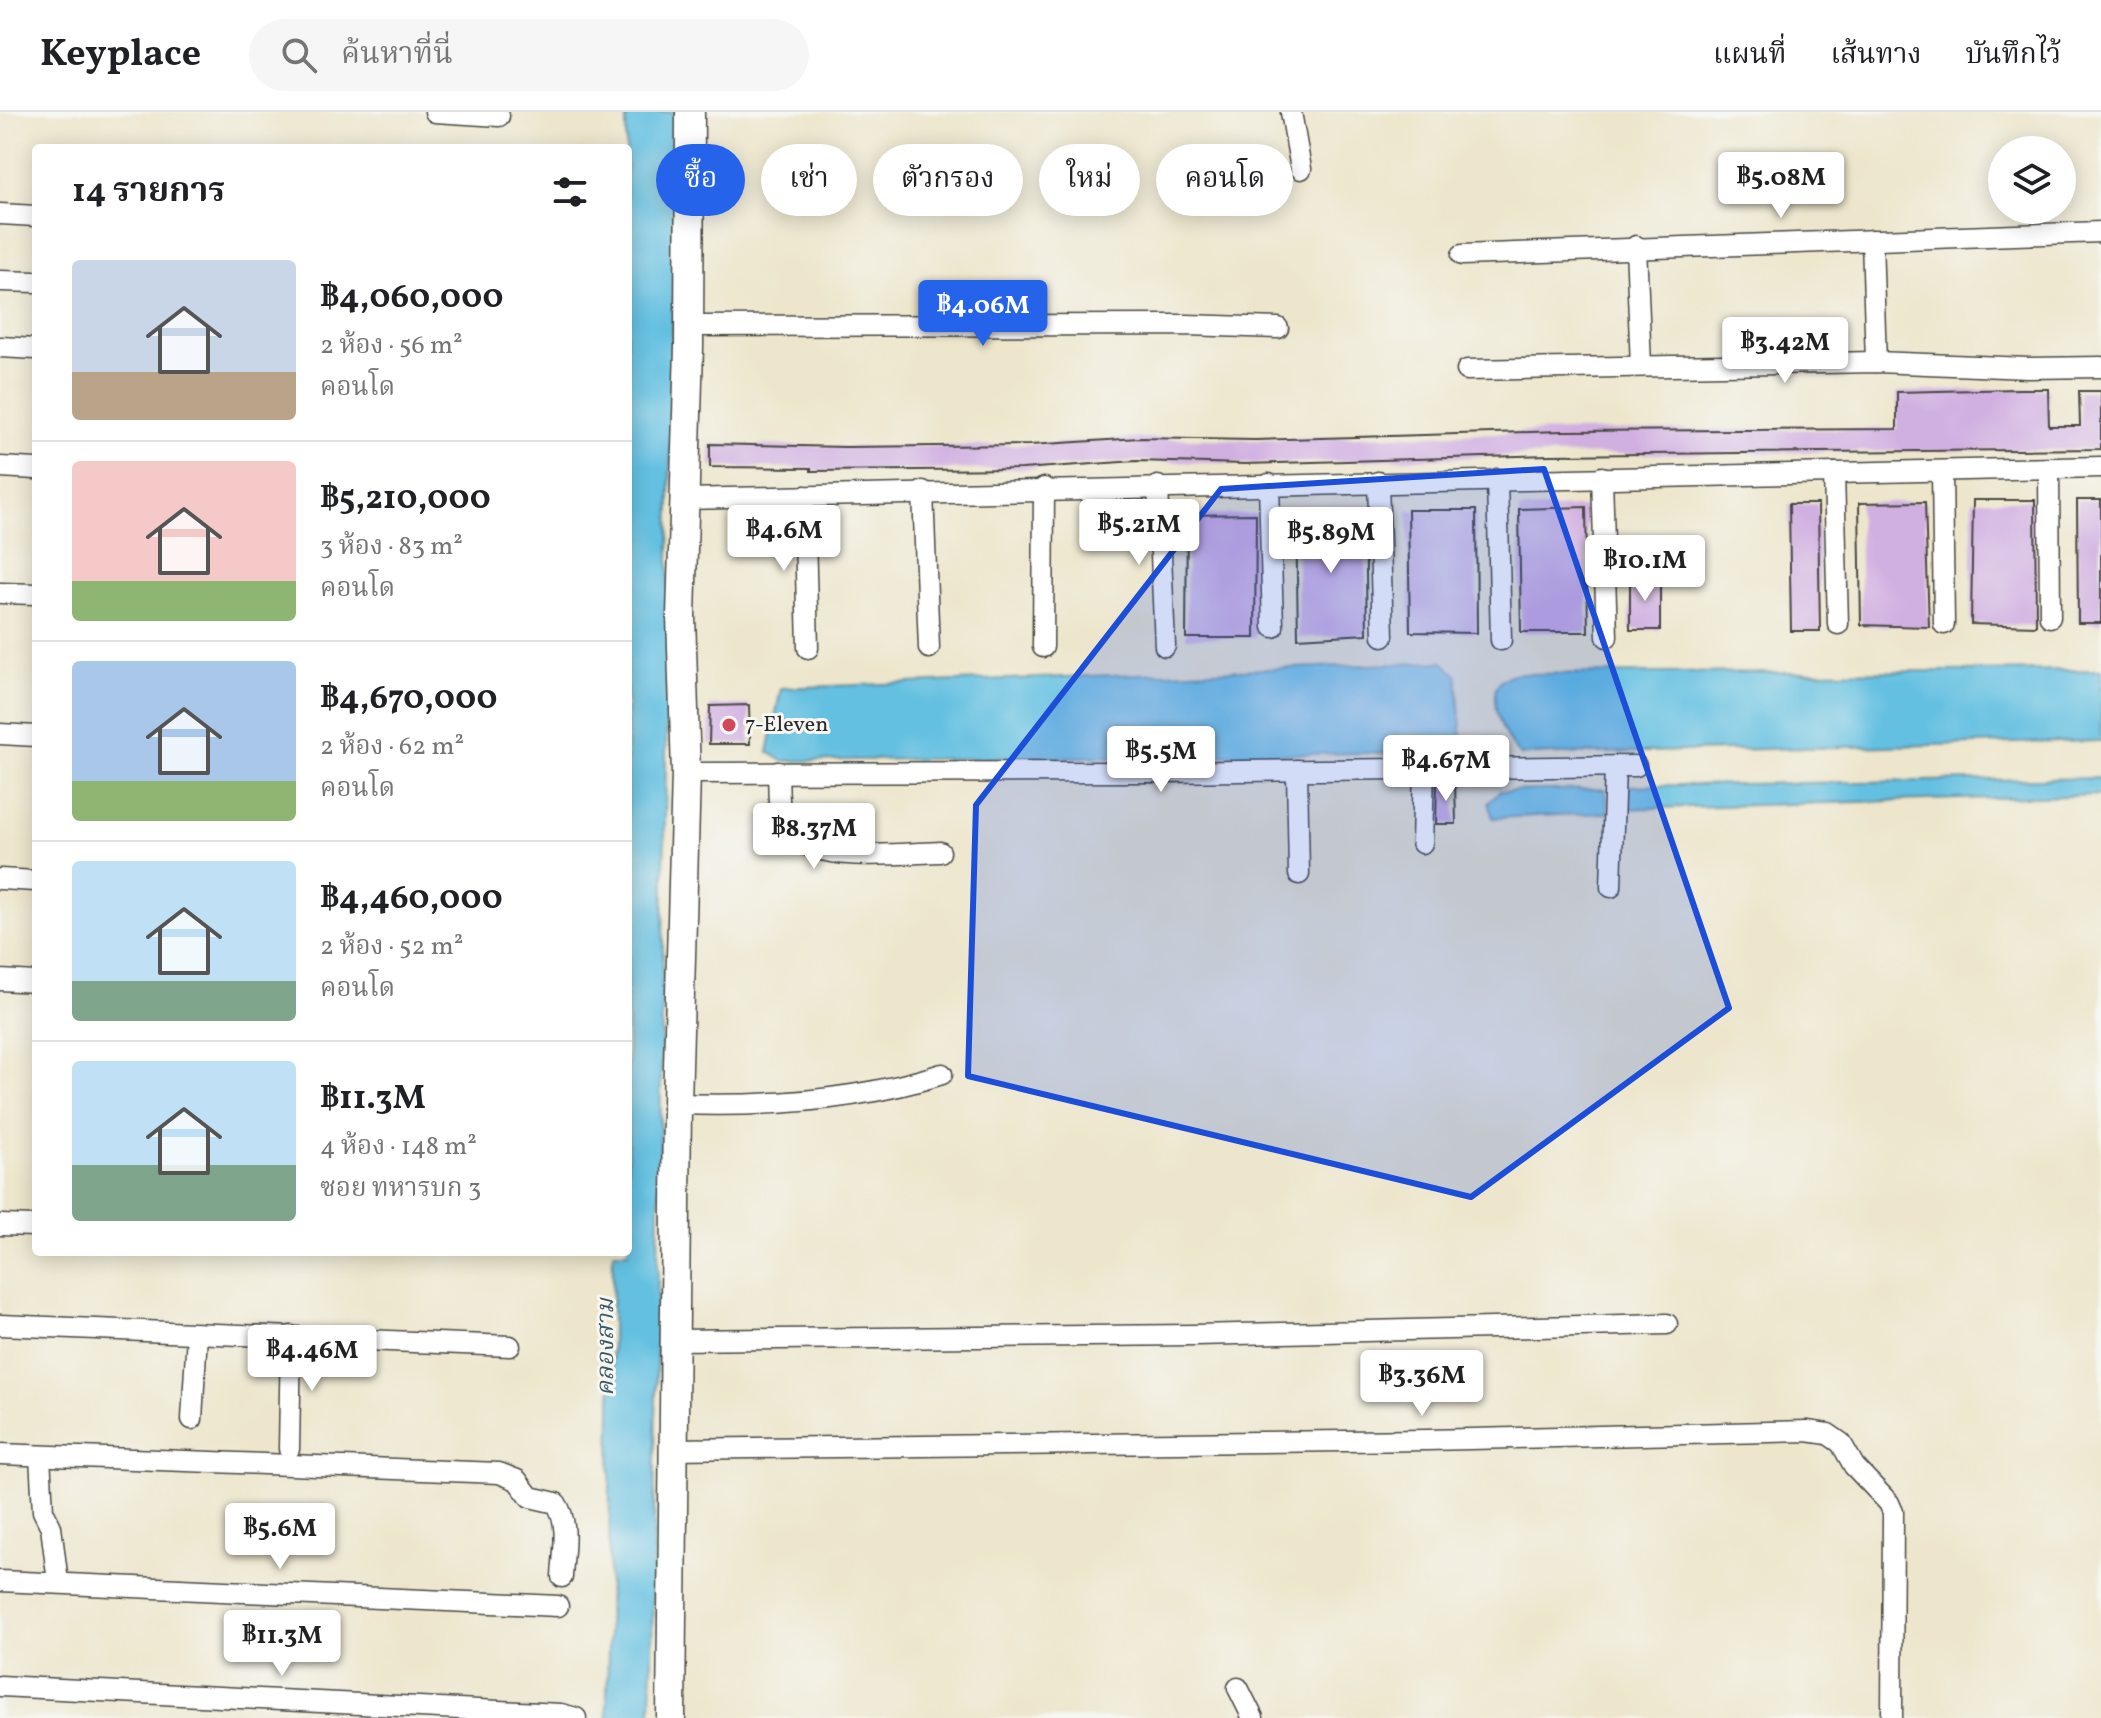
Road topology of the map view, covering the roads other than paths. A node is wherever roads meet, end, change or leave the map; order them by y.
1 (435, 112) edge
2 (445, 112) edge
3 (690, 112) edge
4 (1291, 112) edge
5 (499, 116) dead end
6 (1301, 169) dead end
7 (0, 214) edge
8 (32, 216) edge
9 (2101, 232) edge
10 (1872, 240) junction
11 (1636, 246) junction
12 (1462, 255) dead end
13 (0, 281) edge
14 (32, 282) edge
15 (689, 326) junction
16 (1278, 328) dead end
17 (0, 347) edge
18 (32, 349) edge
19 (1876, 362) junction
20 (1641, 366) junction
21 (2101, 367) edge
22 (1467, 370) dead end
23 (0, 467) edge
24 (2101, 467) edge
25 (32, 469) edge
26 (2049, 469) junction
27 (1942, 471) junction
28 (1834, 473) junction
29 (1602, 477) junction
30 (1497, 479) junction
31 (1378, 482) junction
32 (1269, 484) junction
33 (1158, 486) junction
34 (1044, 488) junction
35 (923, 491) junction
36 (804, 496) junction
37 (684, 499) junction
38 (0, 593) edge
39 (32, 594) edge
40 (2050, 617) dead end
41 (1838, 624) dead end
42 (1944, 624) dead end
43 (1273, 627) dead end
44 (1383, 636) dead end
45 (1607, 637) dead end
46 (1501, 640) dead end
47 (1165, 646) dead end
48 (1043, 647) dead end
49 (808, 648) dead end
50 (929, 648) dead end
51 (0, 734) edge
52 (32, 736) edge
53 (1424, 768) junction
54 (1297, 770) junction
55 (778, 772) junction
56 (686, 773) junction
57 (1422, 843) dead end
58 (940, 852) dead end
59 (1299, 874) dead end
60 (0, 879) edge
61 (32, 881) edge
62 (1611, 887) dead end
63 (0, 980) edge
64 (32, 982) edge
65 (942, 1074) dead end
66 (677, 1104) junction
67 (0, 1225) edge
68 (32, 1226) edge
69 (1667, 1324) dead end
70 (0, 1325) edge
71 (197, 1334) junction
72 (291, 1336) junction
73 (673, 1340) junction
74 (510, 1346) dead end
75 (192, 1419) dead end
76 (289, 1449) dead end
77 (671, 1449) junction
78 (0, 1454) edge
79 (40, 1456) junction
80 (562, 1577) dead end
81 (0, 1581) edge
82 (58, 1582) junction
83 (558, 1606) dead end
84 (0, 1686) edge
85 (1238, 1688) dead end
86 (568, 1716) edge
87 (671, 1718) edge
88 (1253, 1718) edge
89 (1892, 1718) edge

1 - 2 street
2 - 5 street
3 - 15 street
4 - 6 street
7 - 8 street
9 - 10 street
10 - 11 street
10 - 19 street
11 - 12 street
11 - 20 street
13 - 14 street
15 - 16 street
15 - 37 street
17 - 18 street
19 - 20 street
19 - 21 street
20 - 22 street
23 - 25 street
24 - 26 street
26 - 27 street
26 - 40 street
27 - 28 street
27 - 42 street
28 - 29 street
28 - 41 street
29 - 30 street
29 - 45 street
30 - 31 street
30 - 46 street
31 - 32 street
31 - 44 street
32 - 33 street
32 - 43 street
33 - 34 street
33 - 47 street
34 - 35 street
34 - 48 street
35 - 36 street
35 - 50 street
36 - 37 street
36 - 49 street
37 - 56 street
38 - 39 street
51 - 52 street
53 - 54 street
53 - 57 street
53 - 62 street
54 - 55 street
54 - 59 street
55 - 56 street
55 - 58 street
56 - 66 street
60 - 61 street
63 - 64 street
65 - 66 street
66 - 73 street
67 - 68 street
69 - 73 street
70 - 71 street
71 - 72 street
71 - 75 street
72 - 74 street
72 - 76 street
73 - 77 street
77 - 87 street
77 - 89 street
78 - 79 street
79 - 80 street
79 - 82 street
81 - 82 street
82 - 83 street
84 - 86 street
85 - 88 street

